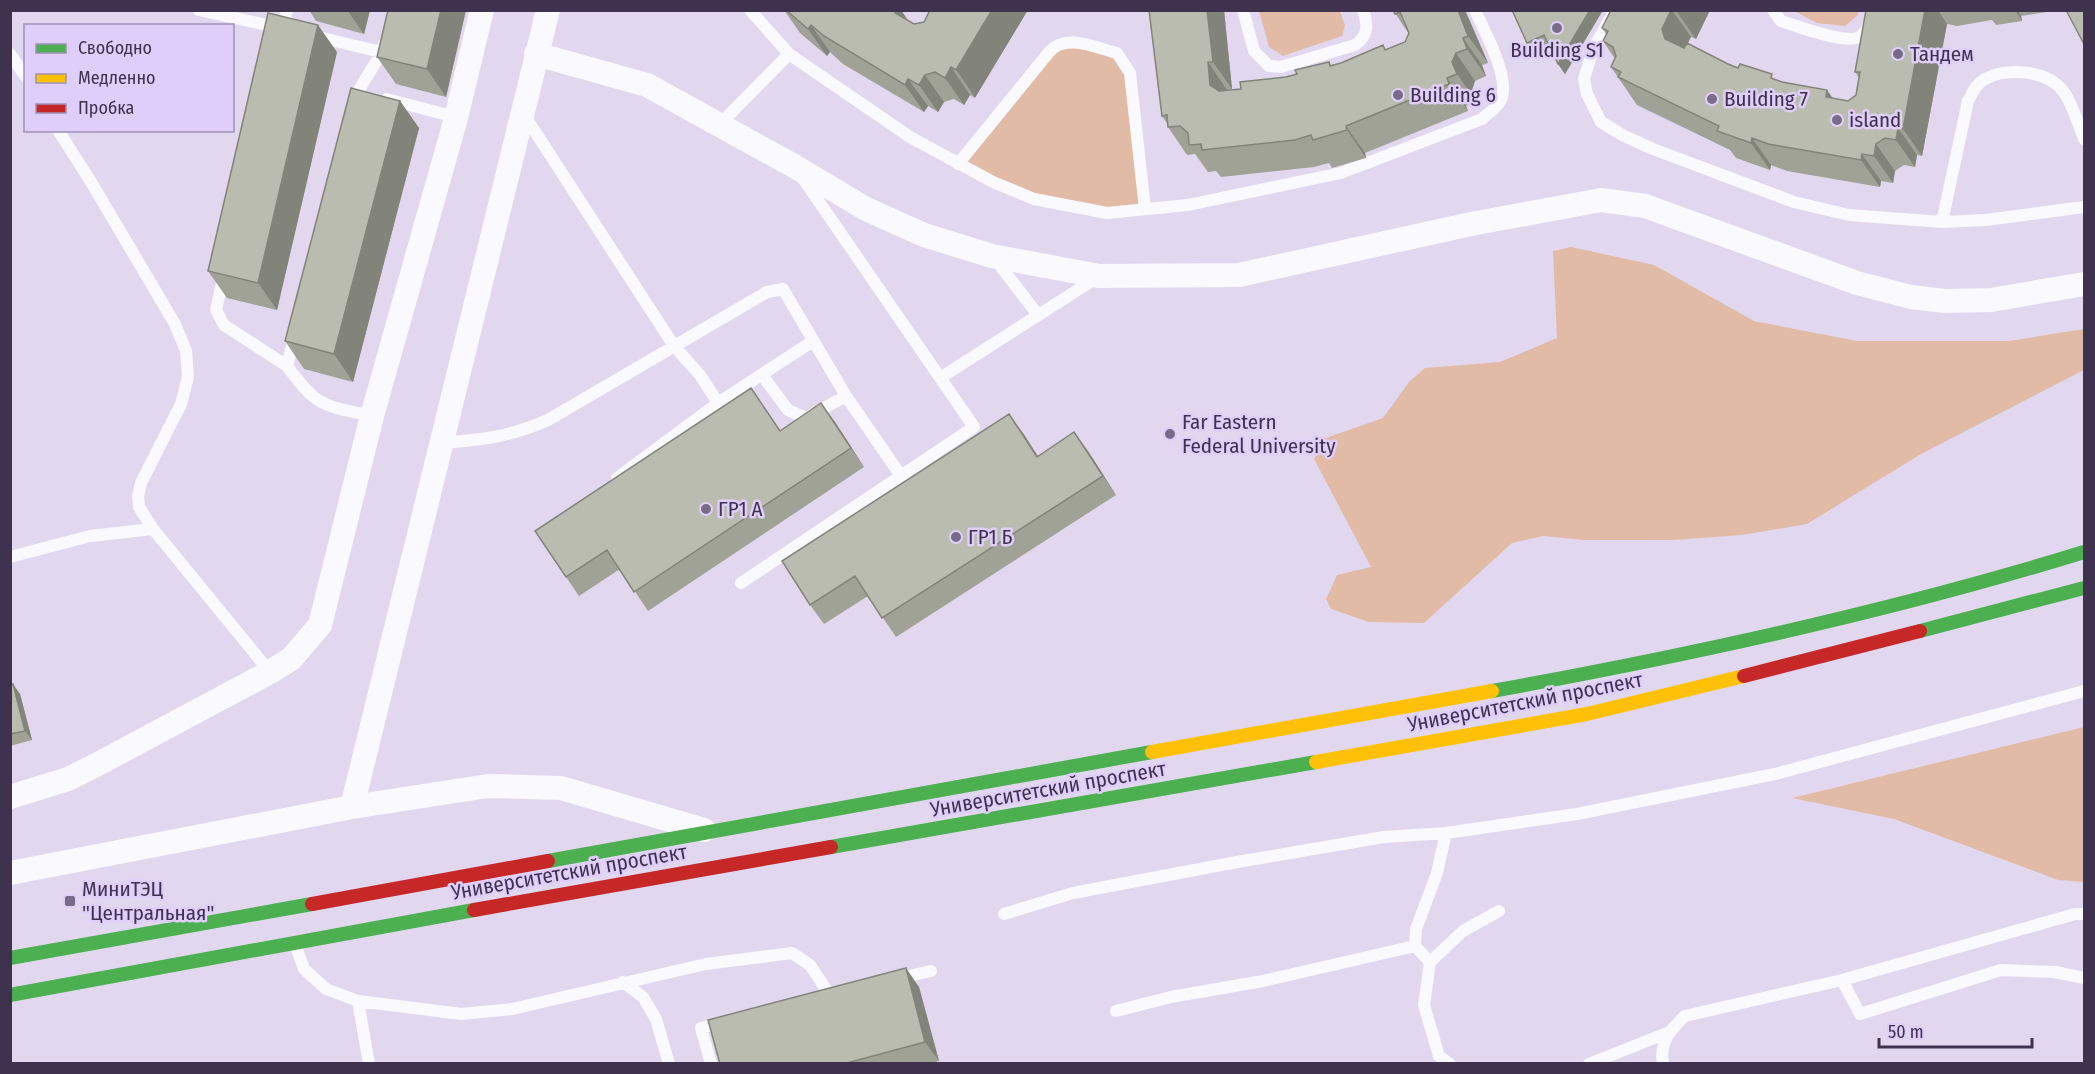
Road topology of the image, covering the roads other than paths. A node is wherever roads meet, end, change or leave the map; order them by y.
1 (199, 10) edge
2 (287, 10) edge
3 (482, 10) edge
4 (548, 10) edge
5 (750, 10) edge
6 (1243, 10) edge
7 (1363, 10) edge
8 (1475, 10) edge
9 (1615, 10) edge
10 (1773, 10) edge
11 (1872, 10) edge
12 (294, 31) junction
13 (387, 31) edge
14 (278, 51) edge
15 (381, 52) junction
16 (10, 54) edge
17 (537, 54) junction
18 (789, 54) junction
19 (24, 74) edge
20 (367, 94) junction
21 (522, 112) junction
22 (351, 114) edge
23 (455, 117) junction
24 (720, 124) junction
25 (59, 132) edge
26 (2085, 139) edge
27 (958, 164) junction
28 (794, 166) junction
29 (2085, 207) edge
30 (1145, 209) junction
31 (1942, 222) junction
32 (992, 256) junction
33 (226, 265) edge
34 (1099, 276) junction
35 (2085, 284) edge
36 (1038, 315) junction
37 (299, 320) edge
38 (813, 341) junction
39 (674, 346) junction
40 (287, 366) junction
41 (762, 375) junction
42 (940, 378) junction
43 (846, 396) junction
44 (718, 403) junction
45 (372, 416) junction
46 (440, 443) junction
47 (901, 477) junction
48 (604, 488) edge
49 (153, 529) junction
50 (2085, 552) edge
51 (10, 557) edge
52 (741, 583) dead end
53 (2085, 588) edge
54 (270, 672) junction
55 (2085, 691) edge
56 (10, 797) edge
57 (352, 807) junction
58 (1446, 833) junction
59 (716, 850) junction
60 (10, 873) edge
61 (1499, 911) dead end
62 (1004, 914) dead end
63 (2085, 914) edge
64 (294, 943) junction
65 (1415, 946) junction
66 (10, 958) edge
67 (1430, 962) junction
68 (931, 971) dead end
69 (2085, 978) edge
70 (1842, 980) junction
71 (886, 981) edge
72 (623, 982) junction
73 (829, 994) edge
74 (10, 995) edge
75 (358, 1001) junction
76 (1116, 1011) dead end
77 (733, 1019) edge
78 (1667, 1033) junction
79 (369, 1064) edge
80 (669, 1064) edge
81 (711, 1064) edge
82 (1450, 1064) edge
83 (1588, 1064) edge
84 (1664, 1064) edge

1 - 12 lane
2 - 12 lane
3 - 23 street
4 - 17 street
5 - 18 lane
6 - 7 lane
8 - 30 lane
9 - 31 lane
10 - 11 lane
12 - 14 lane
12 - 15 lane
13 - 15 lane
15 - 20 lane
16 - 19 lane
17 - 21 street
17 - 24 street
18 - 24 lane
18 - 27 lane
20 - 22 lane
20 - 23 lane
21 - 39 lane
21 - 46 street
23 - 45 street
24 - 28 street
25 - 49 lane
26 - 31 lane
27 - 30 lane
27 - 30 lane
28 - 32 street
28 - 42 lane
29 - 31 lane
32 - 34 street
32 - 36 lane
33 - 40 lane
34 - 35 street
34 - 36 lane
36 - 42 lane
37 - 40 lane
38 - 39 lane
38 - 41 lane
38 - 43 lane
39 - 44 lane
39 - 46 lane
40 - 45 lane
41 - 43 lane
41 - 44 lane
42 - 47 lane
43 - 47 lane
44 - 48 lane
45 - 54 street
46 - 57 street
47 - 52 lane
49 - 51 lane
49 - 54 lane
50 - 59 main road, Университетский проспект
53 - 59 main road, Университетский проспект
54 - 56 street
55 - 58 lane
57 - 59 street
57 - 60 street
58 - 62 lane
58 - 65 lane
59 - 64 main road, Университетский проспект
59 - 66 main road, Университетский проспект
61 - 67 lane
63 - 70 lane
64 - 74 main road, Университетский проспект
64 - 75 lane
65 - 67 lane
65 - 76 lane
67 - 82 lane
68 - 71 lane
69 - 70 lane
70 - 78 lane
72 - 73 lane
72 - 75 lane
72 - 80 lane
75 - 79 lane
77 - 81 lane
78 - 83 lane
78 - 84 lane

